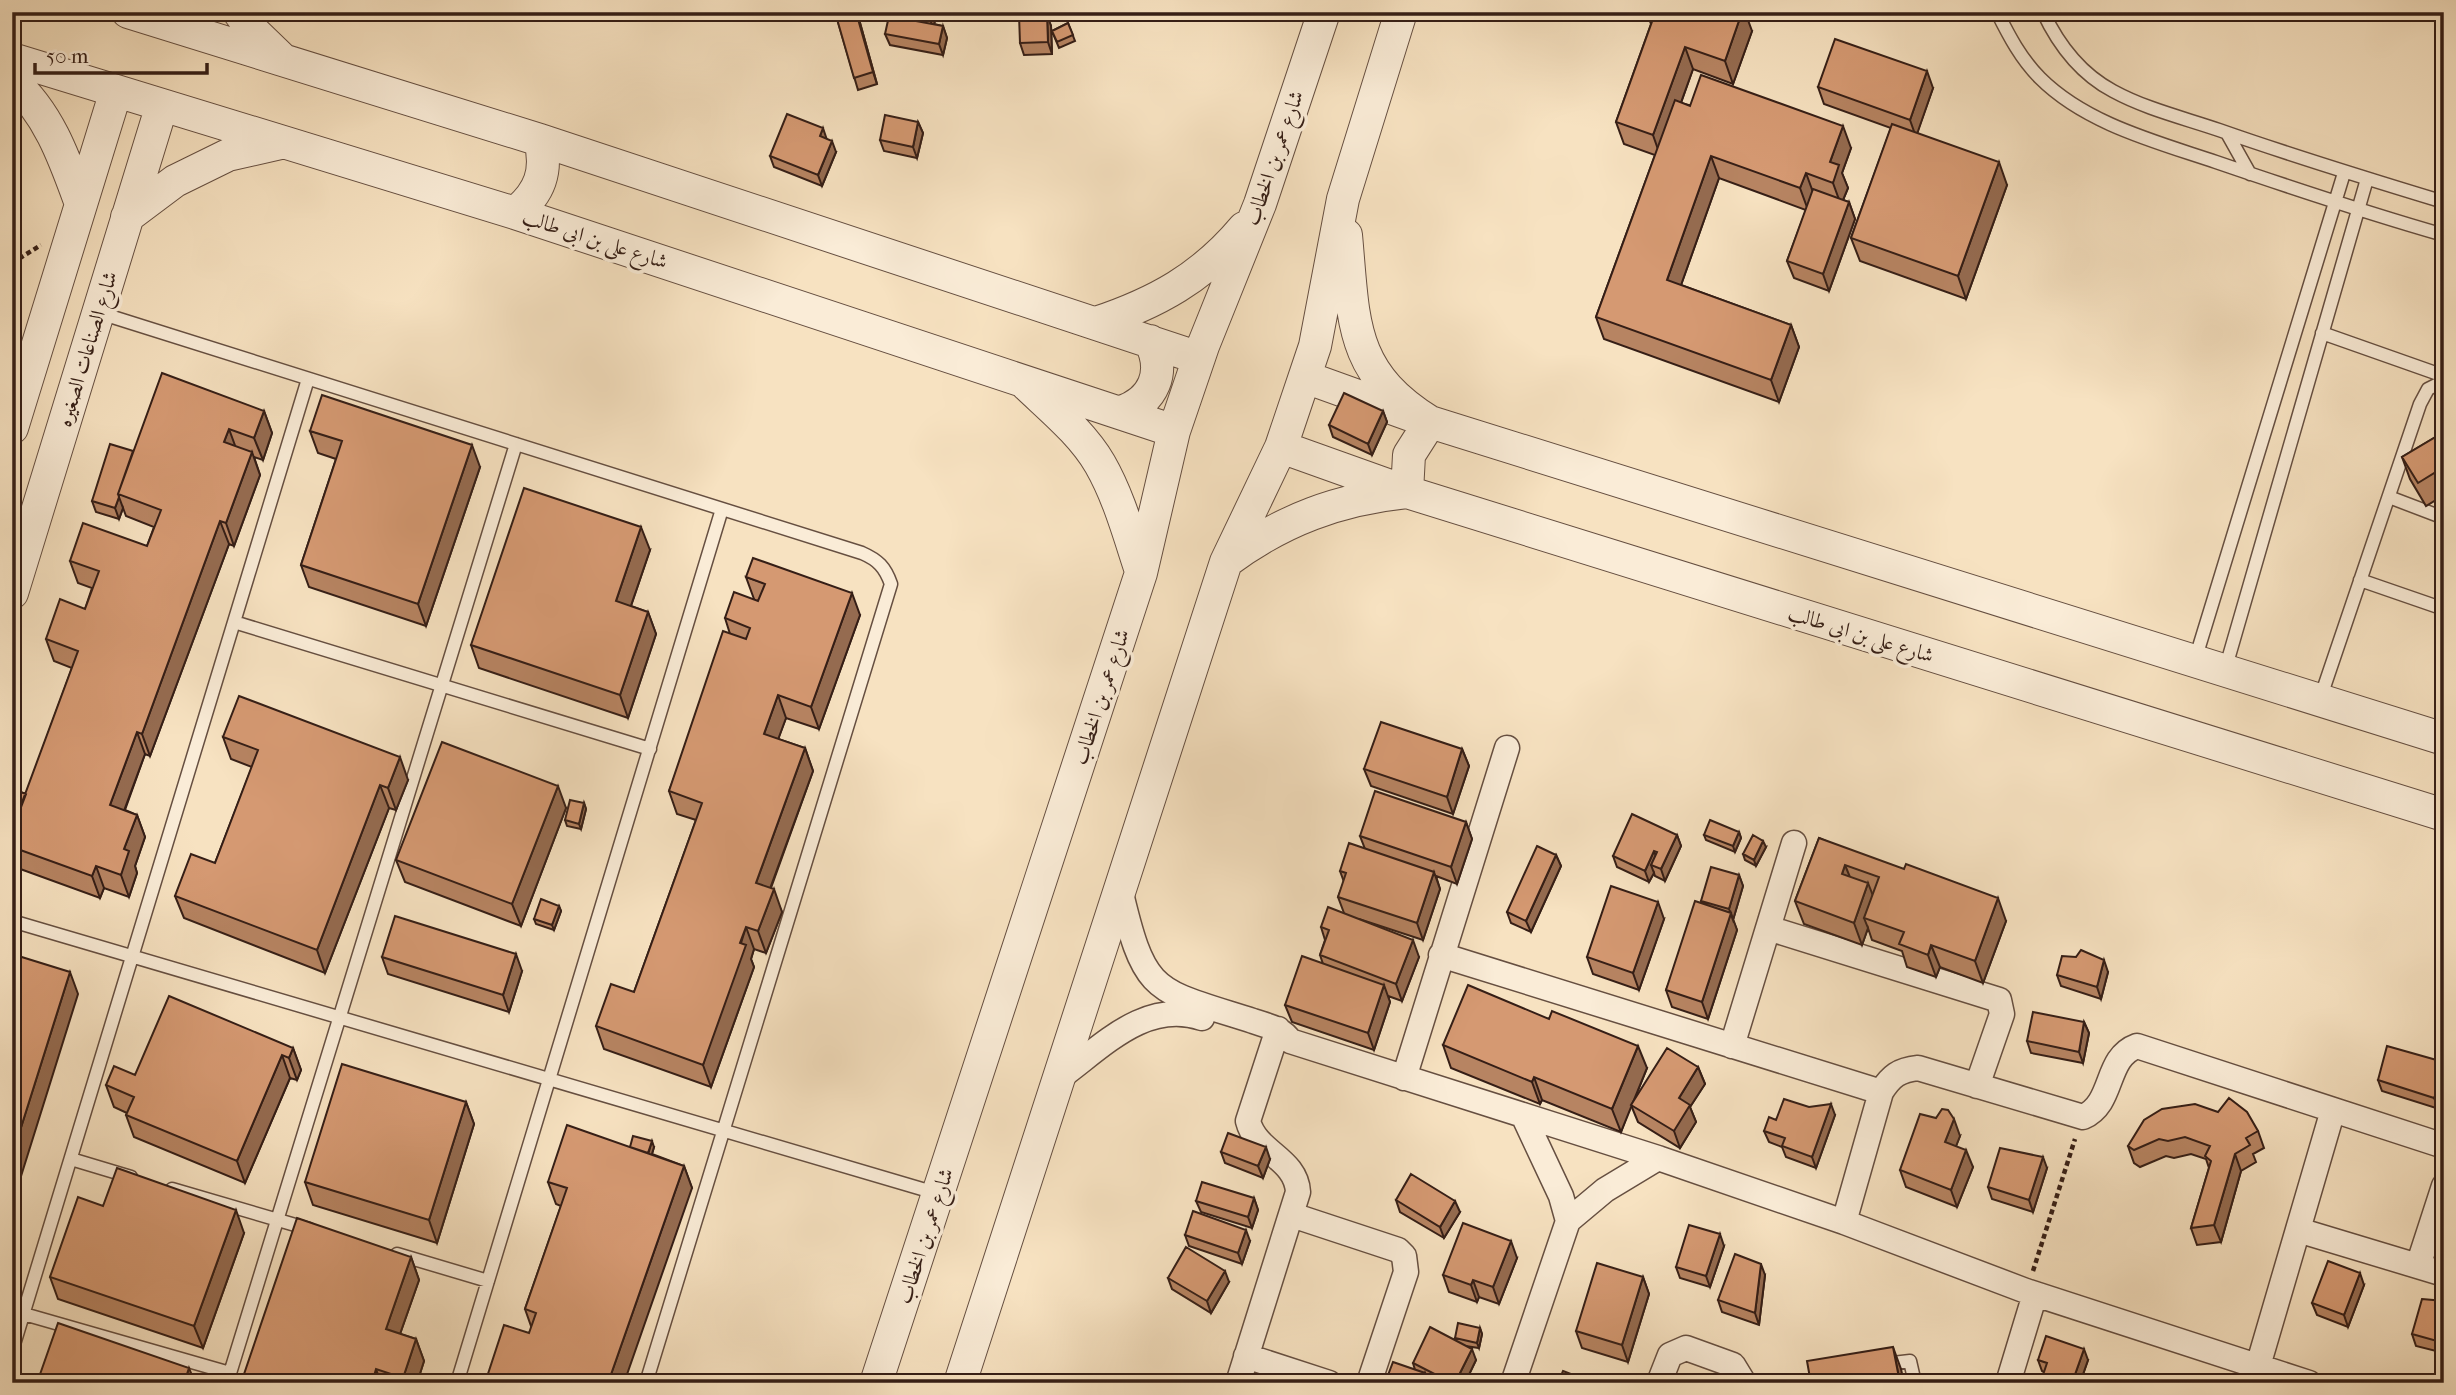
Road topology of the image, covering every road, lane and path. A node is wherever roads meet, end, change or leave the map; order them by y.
1 (128, 12) edge
2 (239, 12) edge
3 (1324, 12) edge
4 (1401, 12) edge
5 (1997, 12) edge
6 (2043, 12) edge
7 (12, 60) edge
8 (288, 64) junction
9 (12, 80) edge
10 (116, 91) junction
11 (162, 105) junction
12 (2227, 133) junction
13 (540, 139) junction
14 (285, 142) junction
15 (2344, 173) junction
16 (2250, 174) junction
17 (2367, 179) junction
18 (1343, 199) junction
19 (2444, 202) edge
20 (2334, 203) junction
21 (81, 204) junction
22 (1260, 204) junction
23 (2358, 210) junction
24 (515, 213) junction
25 (127, 217) junction
26 (2444, 235) edge
27 (98, 313) junction
28 (1096, 323) junction
29 (2322, 333) junction
30 (1150, 341) junction
31 (1199, 358) junction
32 (1305, 377) junction
33 (1020, 378) junction
34 (308, 379) junction
35 (2444, 379) edge
36 (1121, 412) junction
37 (1430, 422) junction
38 (12, 428) edge
39 (1174, 431) junction
40 (516, 444) junction
41 (1281, 447) junction
42 (1407, 492) junction
43 (2389, 497) junction
44 (722, 509) junction
45 (2444, 518) edge
46 (1226, 562) junction
47 (1141, 573) junction
48 (2360, 580) junction
49 (12, 593) edge
50 (2444, 609) edge
51 (234, 622) junction
52 (2195, 660) junction
53 (2224, 670) junction
54 (442, 685) junction
55 (2320, 700) junction
56 (2444, 739) edge
57 (1507, 748) dead end
58 (650, 749) junction
59 (2444, 815) edge
60 (1794, 843) dead end
61 (1120, 889) junction
62 (12, 920) edge
63 (1768, 928) junction
64 (1441, 955) junction
65 (132, 956) junction
66 (1203, 1012) junction
67 (339, 1017) junction
68 (1280, 1038) junction
69 (1732, 1046) junction
70 (1404, 1077) junction
71 (1059, 1078) junction
72 (550, 1079) junction
73 (1977, 1086) junction
74 (1881, 1092) junction
75 (2333, 1110) junction
76 (1523, 1115) junction
77 (2082, 1117) junction
78 (723, 1130) junction
79 (2444, 1146) edge
80 (1658, 1158) junction
81 (71, 1159) junction
82 (2444, 1186) edge
83 (940, 1194) junction
84 (1292, 1215) junction
85 (277, 1219) junction
86 (1568, 1221) junction
87 (1844, 1222) junction
88 (2298, 1230) junction
89 (317, 1231) edge
90 (383, 1250) edge
91 (2418, 1266) junction
92 (2444, 1274) edge
93 (488, 1281) junction
94 (2031, 1293) junction
95 (24, 1314) junction
96 (12, 1351) edge
97 (1246, 1356) junction
98 (2258, 1366) junction
99 (1865, 1368) edge
100 (228, 1378) edge
101 (457, 1383) edge
102 (646, 1383) edge
103 (876, 1383) edge
104 (960, 1383) edge
105 (1238, 1383) edge
106 (1329, 1383) edge
107 (1369, 1383) edge
108 (1513, 1383) edge
109 (1658, 1383) edge
110 (1744, 1383) edge
111 (1915, 1383) edge
112 (2008, 1383) edge
113 (2309, 1383) edge

1 - 8 street
2 - 8 street
3 - 22 street, شارع عمر بن الخطاب
4 - 18 street
5 - 16 lane
6 - 12 lane
7 - 10 street, شارع على بن ابى طالب
8 - 13 street
9 - 21 street
10 - 11 street, شارع على بن ابى طالب
10 - 21 street
11 - 14 street, شارع على بن ابى طالب
11 - 25 street, شارع الصناعات الصغيره
12 - 15 lane
12 - 16 lane
13 - 24 street
13 - 28 street
14 - 24 street, شارع على بن ابى طالب
14 - 25 street
15 - 17 lane
15 - 20 lane
16 - 20 lane
17 - 19 lane
17 - 23 lane
18 - 32 street
18 - 37 street
20 - 23 lane
20 - 52 lane
21 - 38 street
22 - 28 street
22 - 31 street, شارع عمر بن الخطاب
23 - 26 lane
23 - 29 lane
24 - 33 street, شارع على بن ابى طالب
25 - 27 street, شارع الصناعات الصغيره
27 - 34 lane
27 - 49 street, شارع الصناعات الصغيره
28 - 30 street
29 - 35 lane
29 - 53 lane
30 - 31 street
30 - 36 street
31 - 39 street, شارع عمر بن الخطاب
32 - 37 street
32 - 41 street
33 - 36 street, شارع على بن ابى طالب
33 - 47 street
34 - 40 lane
34 - 51 lane
35 - 43 lane
36 - 39 street, شارع على بن ابى طالب
37 - 42 street
37 - 52 street
39 - 47 street, شارع عمر بن الخطاب
40 - 44 lane
40 - 54 lane
41 - 42 street, شارع على بن ابى طالب
41 - 46 street
42 - 46 street
42 - 59 street, شارع على بن ابى طالب
43 - 45 lane
43 - 48 lane
44 - 58 lane
44 - 78 lane
46 - 61 street
47 - 83 street, شارع عمر بن الخطاب
48 - 50 lane
48 - 55 lane
51 - 54 lane
51 - 65 lane
52 - 53 street
53 - 55 street
54 - 58 lane
54 - 67 lane
55 - 56 street
57 - 64 street
58 - 72 lane
60 - 63 street
61 - 66 street
61 - 71 street
62 - 65 lane
63 - 69 street
63 - 73 street
64 - 69 street
64 - 70 street
65 - 67 lane
65 - 81 lane
66 - 68 street
66 - 71 street
67 - 72 lane
67 - 85 lane
68 - 70 street
68 - 84 street
69 - 74 street
70 - 76 street
71 - 104 street
72 - 78 lane
72 - 93 lane
73 - 74 street
73 - 77 street
74 - 87 street
75 - 77 street
75 - 79 street
75 - 88 street
76 - 80 street
76 - 86 street
77 - 94 path
78 - 83 lane
78 - 102 lane
80 - 86 street
80 - 87 street
81 - 85 lane
81 - 95 lane
82 - 91 street
83 - 103 street, شارع عمر بن الخطاب
84 - 97 street
84 - 107 street
85 - 89 lane
85 - 100 lane
86 - 108 street
87 - 94 street
88 - 91 street
88 - 98 street
90 - 93 lane
91 - 92 street
93 - 101 lane
94 - 98 street
94 - 112 street
95 - 96 lane
95 - 100 lane
97 - 105 street
97 - 106 street
98 - 113 street
99 - 111 lane
109 - 110 street

